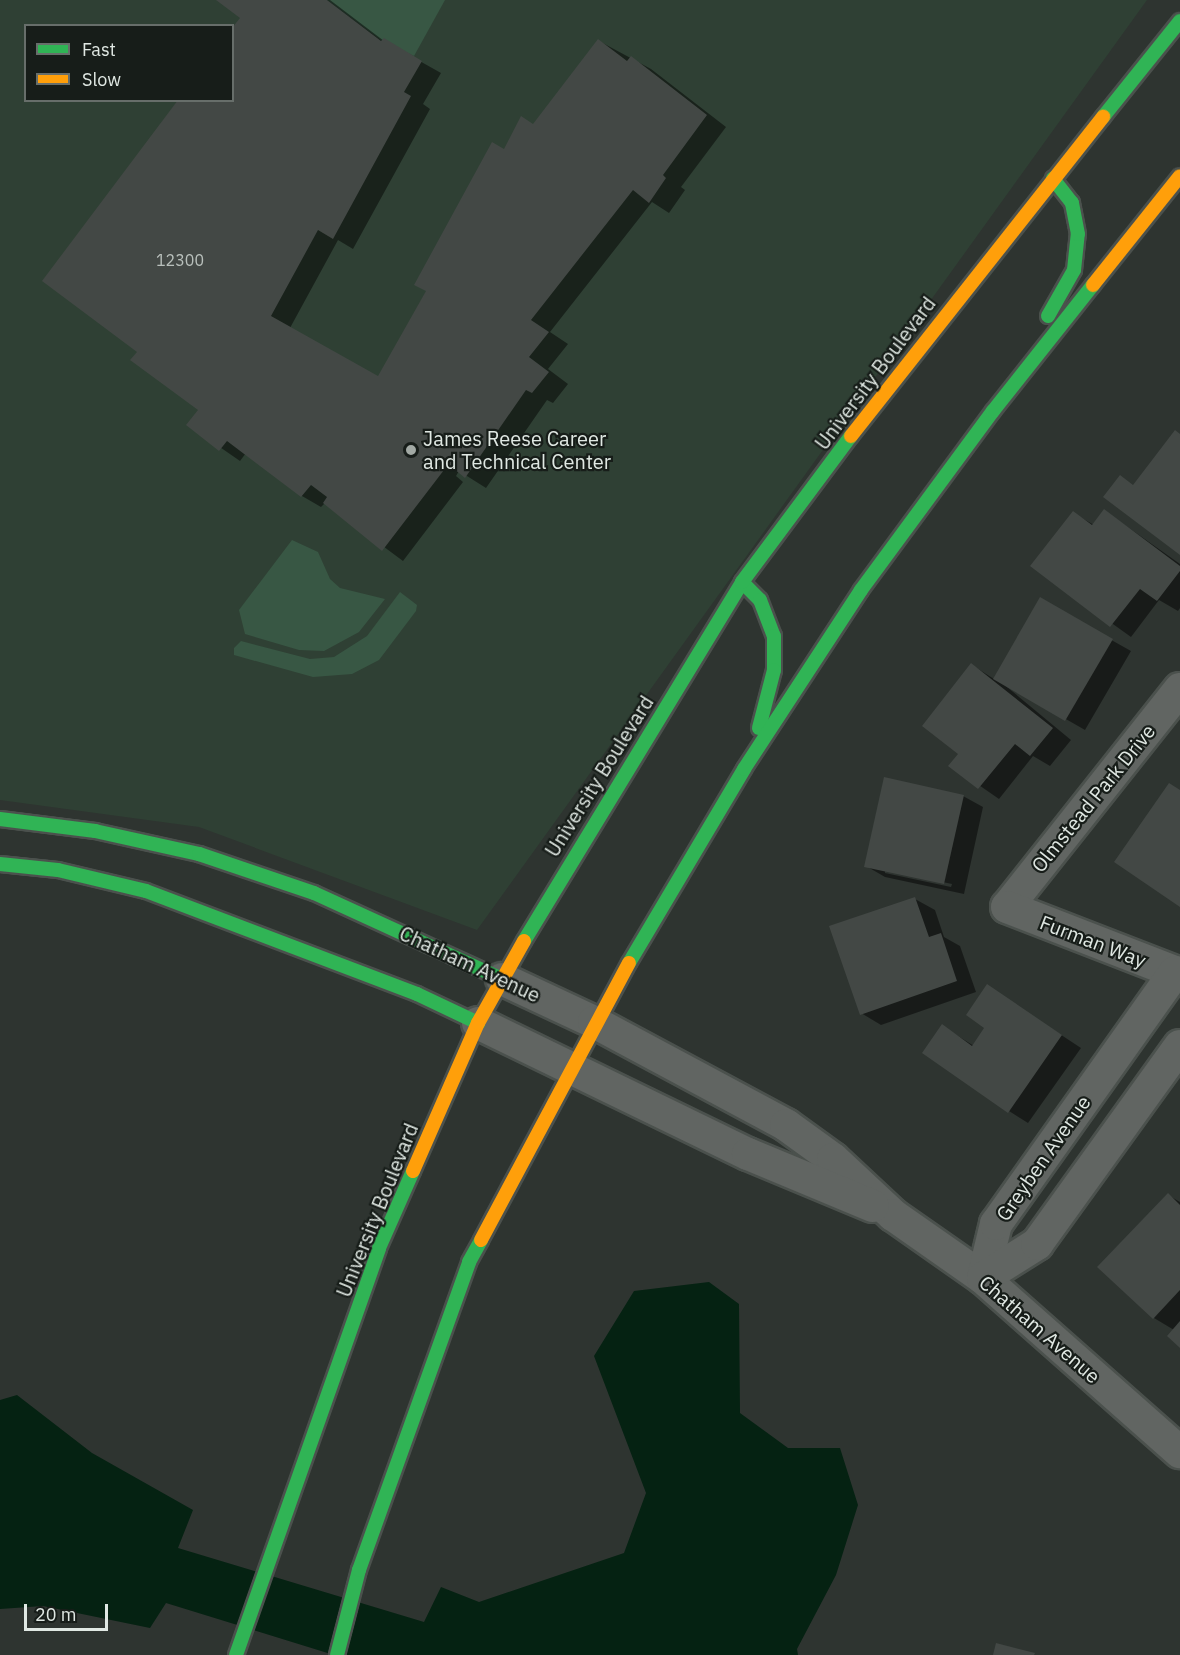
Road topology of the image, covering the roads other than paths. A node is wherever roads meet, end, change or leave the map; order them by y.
1 (1180, 21) edge
2 (1180, 176) edge
3 (1053, 179) junction
4 (993, 411) junction
5 (742, 582) junction
6 (1180, 689) edge
7 (744, 769) junction
8 (0, 819) edge
9 (0, 864) edge
10 (1007, 907) joint
11 (1178, 973) edge
12 (502, 979) junction
13 (478, 1023) junction
14 (594, 1023) junction
15 (1180, 1046) edge
16 (569, 1068) junction
17 (893, 1215) junction
18 (983, 1278) junction
19 (1180, 1452) edge
20 (237, 1655) edge
21 (337, 1655) edge

1 - 3 main road, University Boulevard
2 - 4 main road
3 - 4 main road
3 - 5 main road, University Boulevard
4 - 7 main road
5 - 7 main road
5 - 12 main road, University Boulevard
6 - 10 street, Olmstead Park Drive
7 - 14 main road
8 - 12 main road, Chatham Avenue
9 - 13 main road, Chatham Avenue
10 - 11 street, Furman Way
11 - 18 street, Greyben Avenue
12 - 13 main road, University Boulevard
12 - 14 street, Chatham Avenue
13 - 16 street, Chatham Avenue
13 - 20 main road, University Boulevard
14 - 16 main road
14 - 17 street, Chatham Avenue
15 - 18 street
16 - 17 street, Chatham Avenue
16 - 21 main road
17 - 18 street, Chatham Avenue
18 - 19 street, Chatham Avenue

